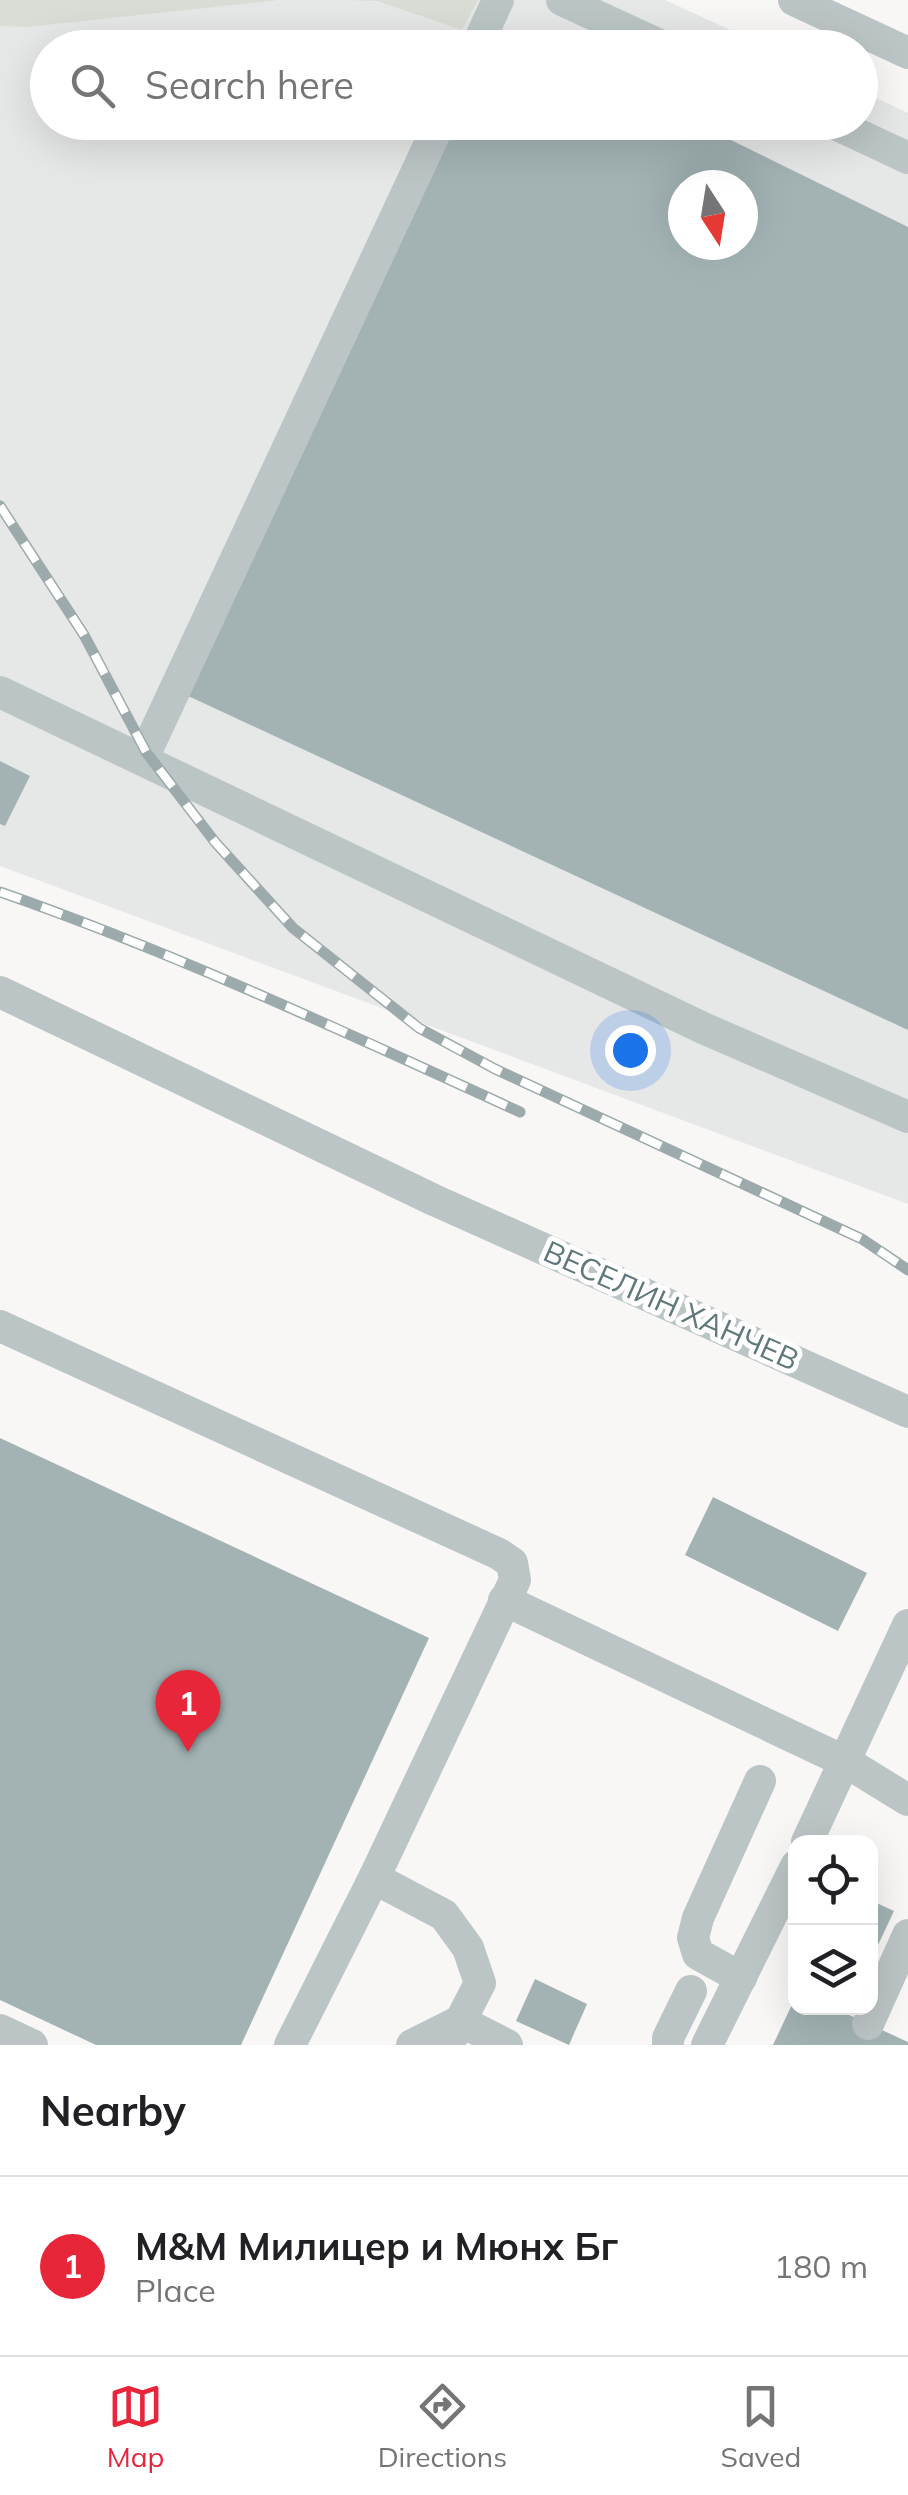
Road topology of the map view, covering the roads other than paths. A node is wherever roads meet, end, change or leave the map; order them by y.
1 (498, 0) edge
2 (562, 0) edge
3 (794, 0) edge
4 (484, 30) edge
5 (627, 30) edge
6 (857, 30) edge
7 (878, 40) edge
8 (908, 54) edge
9 (432, 140) edge
10 (870, 140) edge
11 (908, 158) edge
12 (0, 692) edge
13 (143, 758) junction
14 (0, 992) edge
15 (908, 1117) edge
16 (0, 1326) edge
17 (908, 1412) edge
18 (504, 1600) junction
19 (908, 1625) edge
20 (846, 1762) junction
21 (760, 1781) dead end
22 (908, 1800) edge
23 (810, 1835) edge
24 (374, 1878) junction
25 (788, 1882) edge
26 (908, 1935) edge
27 (741, 1978) junction
28 (691, 1992) dead end
29 (868, 2024) dead end
30 (0, 2030) edge
31 (454, 2033) edge
32 (32, 2045) edge
33 (290, 2045) edge
34 (412, 2045) edge
35 (507, 2045) edge
36 (668, 2045) edge
37 (707, 2045) edge

1 - 4 street
2 - 5 street
3 - 6 street
7 - 8 street
9 - 13 street
10 - 11 street
12 - 13 street
13 - 15 street
14 - 17 street, ВЕСЕЛИН ХАНЧЕВ
16 - 18 street
18 - 20 street
18 - 24 street
19 - 20 street
20 - 22 street
20 - 23 street
21 - 27 street
24 - 31 street
24 - 33 street
25 - 27 street
26 - 29 street
27 - 37 street
28 - 36 street
30 - 32 street
31 - 34 street
31 - 35 street

